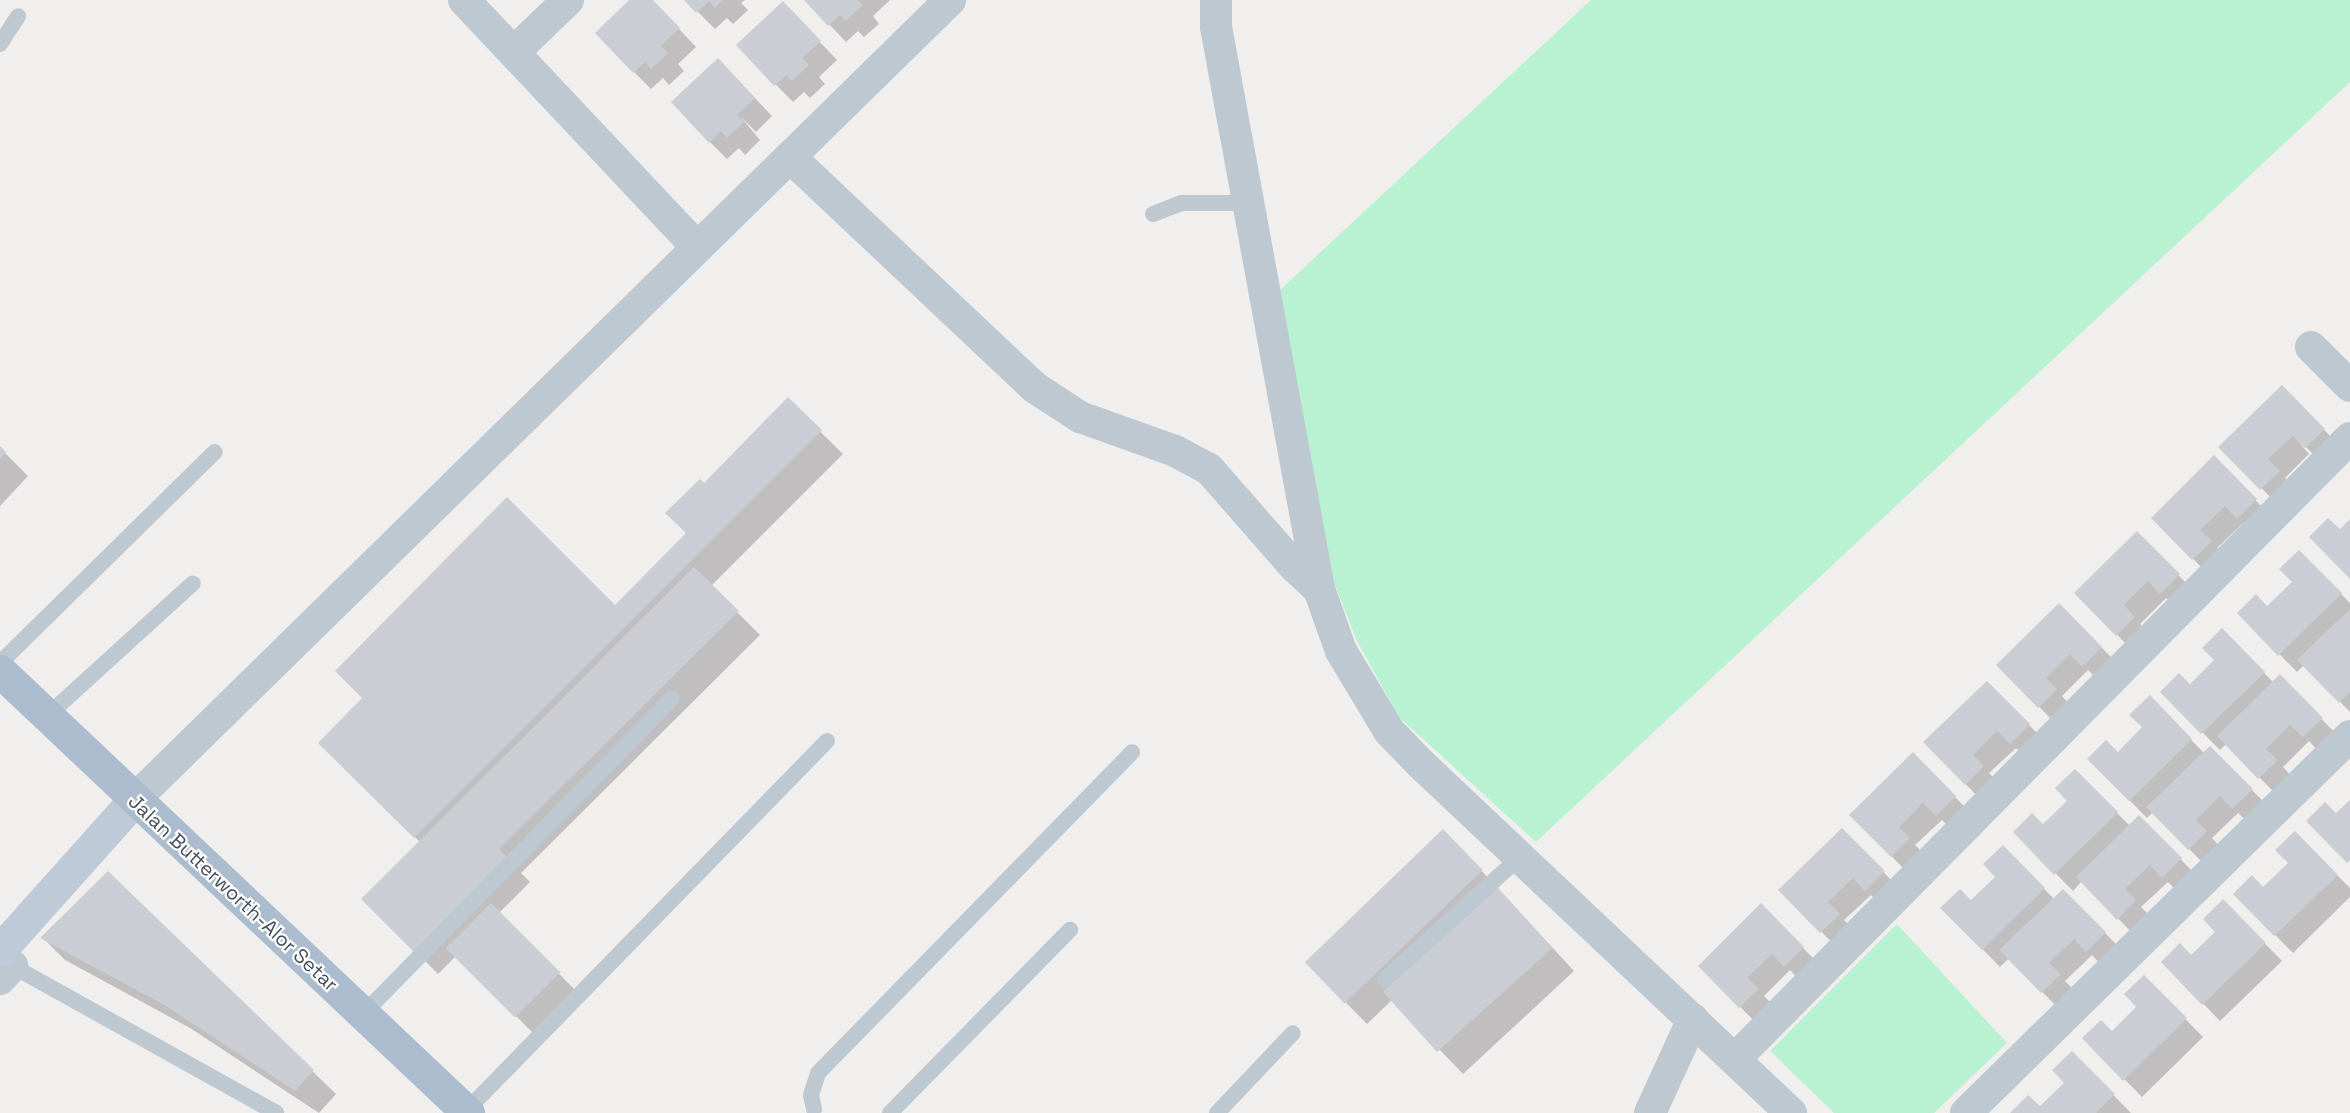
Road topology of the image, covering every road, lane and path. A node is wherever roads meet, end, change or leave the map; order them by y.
1 (464, 0) edge
2 (568, 0) edge
3 (950, 0) edge
4 (1216, 0) edge
5 (18, 16) dead end
6 (0, 44) edge
7 (514, 52) junction
8 (790, 157) junction
9 (1249, 203) junction
10 (1153, 214) dead end
11 (697, 247) junction
12 (2311, 347) dead end
13 (2350, 386) edge
14 (2350, 438) edge
15 (215, 452) dead end
16 (193, 583) dead end
17 (1319, 589) junction
18 (0, 663) edge
19 (0, 672) edge
20 (671, 699) dead end
21 (46, 716) junction
22 (2350, 736) edge
23 (827, 741) dead end
24 (1132, 752) dead end
25 (134, 800) junction
26 (1520, 857) junction
27 (1070, 930) dead end
28 (3, 964) edge
29 (1385, 979) dead end
30 (363, 1014) junction
31 (1693, 1019) junction
32 (1293, 1033) dead end
33 (1735, 1059) junction
34 (467, 1112) edge
35 (814, 1112) edge
36 (276, 1113) edge
37 (890, 1113) edge
38 (1217, 1113) edge
39 (1650, 1113) edge
40 (1791, 1113) edge
41 (1966, 1113) edge

1 - 7 street
2 - 7 street
3 - 8 street
4 - 9 street
5 - 6 lane
7 - 11 street
8 - 11 street
8 - 17 street
9 - 10 lane
9 - 17 street
11 - 25 street
12 - 13 street
14 - 33 street
15 - 18 lane
16 - 21 lane
17 - 26 street
19 - 21 main road, Jalan Butterworth-Alor Setar
20 - 30 lane
21 - 25 main road, Jalan Butterworth-Alor Setar
22 - 41 street
23 - 34 lane
24 - 35 lane
25 - 28 street
25 - 30 main road, Jalan Butterworth-Alor Setar
26 - 29 lane
26 - 31 street
27 - 37 lane
28 - 36 lane
30 - 34 main road, Jalan Butterworth-Alor Setar
31 - 33 street
31 - 39 street
32 - 38 lane
33 - 40 street

